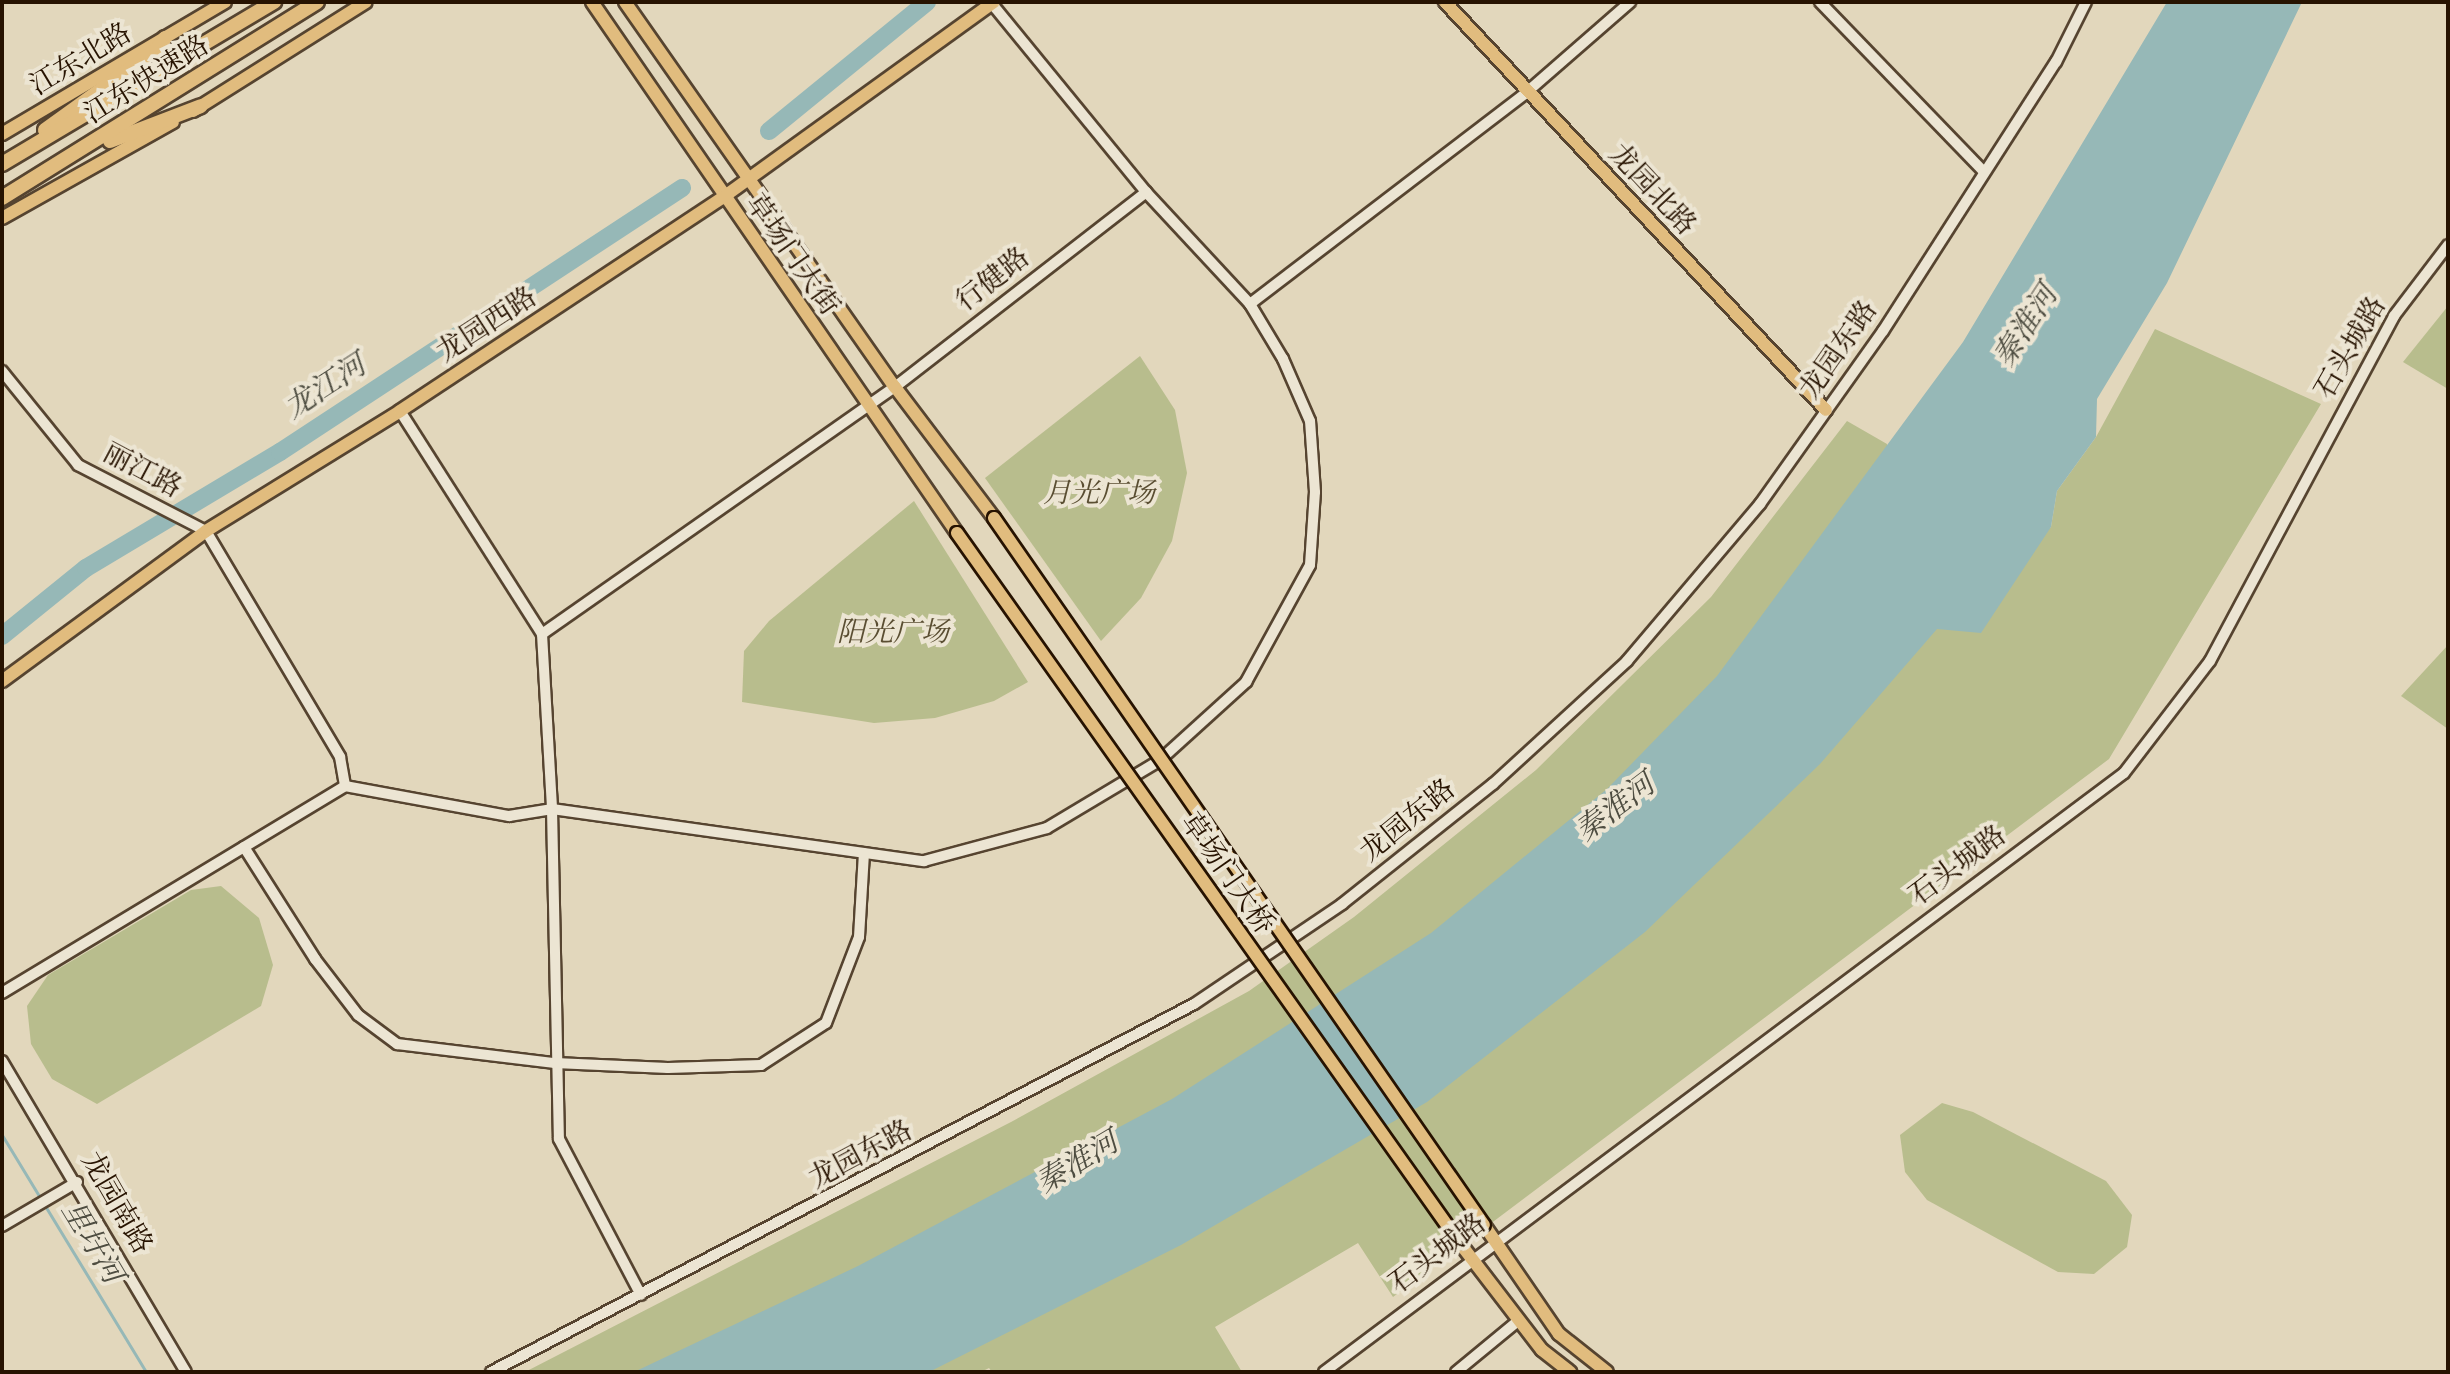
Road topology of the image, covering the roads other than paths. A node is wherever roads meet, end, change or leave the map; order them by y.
1 (225, 2) edge
2 (274, 2) edge
3 (317, 2) edge
4 (366, 2) edge
5 (592, 2) edge
6 (625, 2) edge
7 (1445, 2) edge
8 (1630, 2) edge
9 (1820, 2) edge
10 (2086, 2) edge
11 (993, 3) edge
12 (165, 38) junction
13 (1527, 92) junction
14 (201, 106) junction
15 (2, 134) edge
16 (20, 152) junction
17 (80, 153) junction
18 (2, 164) edge
19 (1984, 172) junction
20 (749, 180) junction
21 (1146, 192) junction
22 (2, 198) edge
23 (722, 198) junction
24 (2, 218) edge
25 (2448, 245) edge
26 (1250, 304) junction
27 (2, 371) edge
28 (895, 387) junction
29 (869, 405) junction
30 (1826, 410) junction
31 (400, 411) junction
32 (994, 518) joint
33 (206, 531) junction
34 (957, 533) joint
35 (542, 634) junction
36 (2, 681) edge
37 (345, 786) junction
38 (552, 809) junction
39 (244, 847) junction
40 (864, 853) junction
41 (2, 993) edge
42 (2, 1061) edge
43 (555, 1063) junction
44 (77, 1182) junction
45 (2, 1226) edge
46 (1495, 1240) junction
47 (1471, 1259) junction
48 (641, 1295) junction
49 (1519, 1320) junction
50 (186, 1372) edge
51 (491, 1372) edge
52 (1324, 1372) edge
53 (1456, 1372) edge
54 (1570, 1372) edge
55 (1607, 1372) edge

1 - 12 main road, 江东北路
2 - 16 highway, 江东快速路
3 - 17 highway, 江东快速路
4 - 14 main road
5 - 23 main road, 草场门大街
6 - 20 main road, 草场门大街
7 - 13 main road, 龙园北路
8 - 13 street
9 - 19 street
10 - 19 street, 龙园东路
11 - 20 main road, 龙园西路
11 - 21 street
12 - 15 main road, 江东北路
12 - 16 highway
13 - 26 street
13 - 30 main road, 龙园北路
14 - 17 highway
14 - 24 main road
16 - 18 highway, 江东快速路
17 - 22 highway, 江东快速路
19 - 30 street, 龙园东路
20 - 23 main road, 龙园西路
20 - 28 main road, 草场门大街
21 - 26 street
21 - 28 street, 行健路
23 - 29 main road, 草场门大街
23 - 31 main road, 龙园西路
25 - 46 street, 石头城路
26 - 40 street
27 - 33 street, 丽江路
28 - 29 street, 行健路
28 - 32 main road, 草场门大街
29 - 34 main road, 草场门大街
29 - 35 street, 行健路
30 - 48 street, 龙园东路
31 - 33 main road, 龙园西路
31 - 35 street
32 - 46 main road, 草场门大桥, bridge
33 - 36 main road, 龙园西路
33 - 37 street
34 - 47 main road, 草场门大桥, bridge
35 - 38 street
37 - 38 street
37 - 39 street
38 - 40 street
38 - 43 street
39 - 41 street
39 - 43 street
40 - 43 street
42 - 44 street, 龙园南路
43 - 48 street
44 - 45 street
44 - 50 street, 龙园南路
46 - 47 street, 石头城路
46 - 55 main road
47 - 49 main road
47 - 52 street, 石头城路
48 - 51 street, 龙园东路
49 - 53 street
49 - 54 main road

